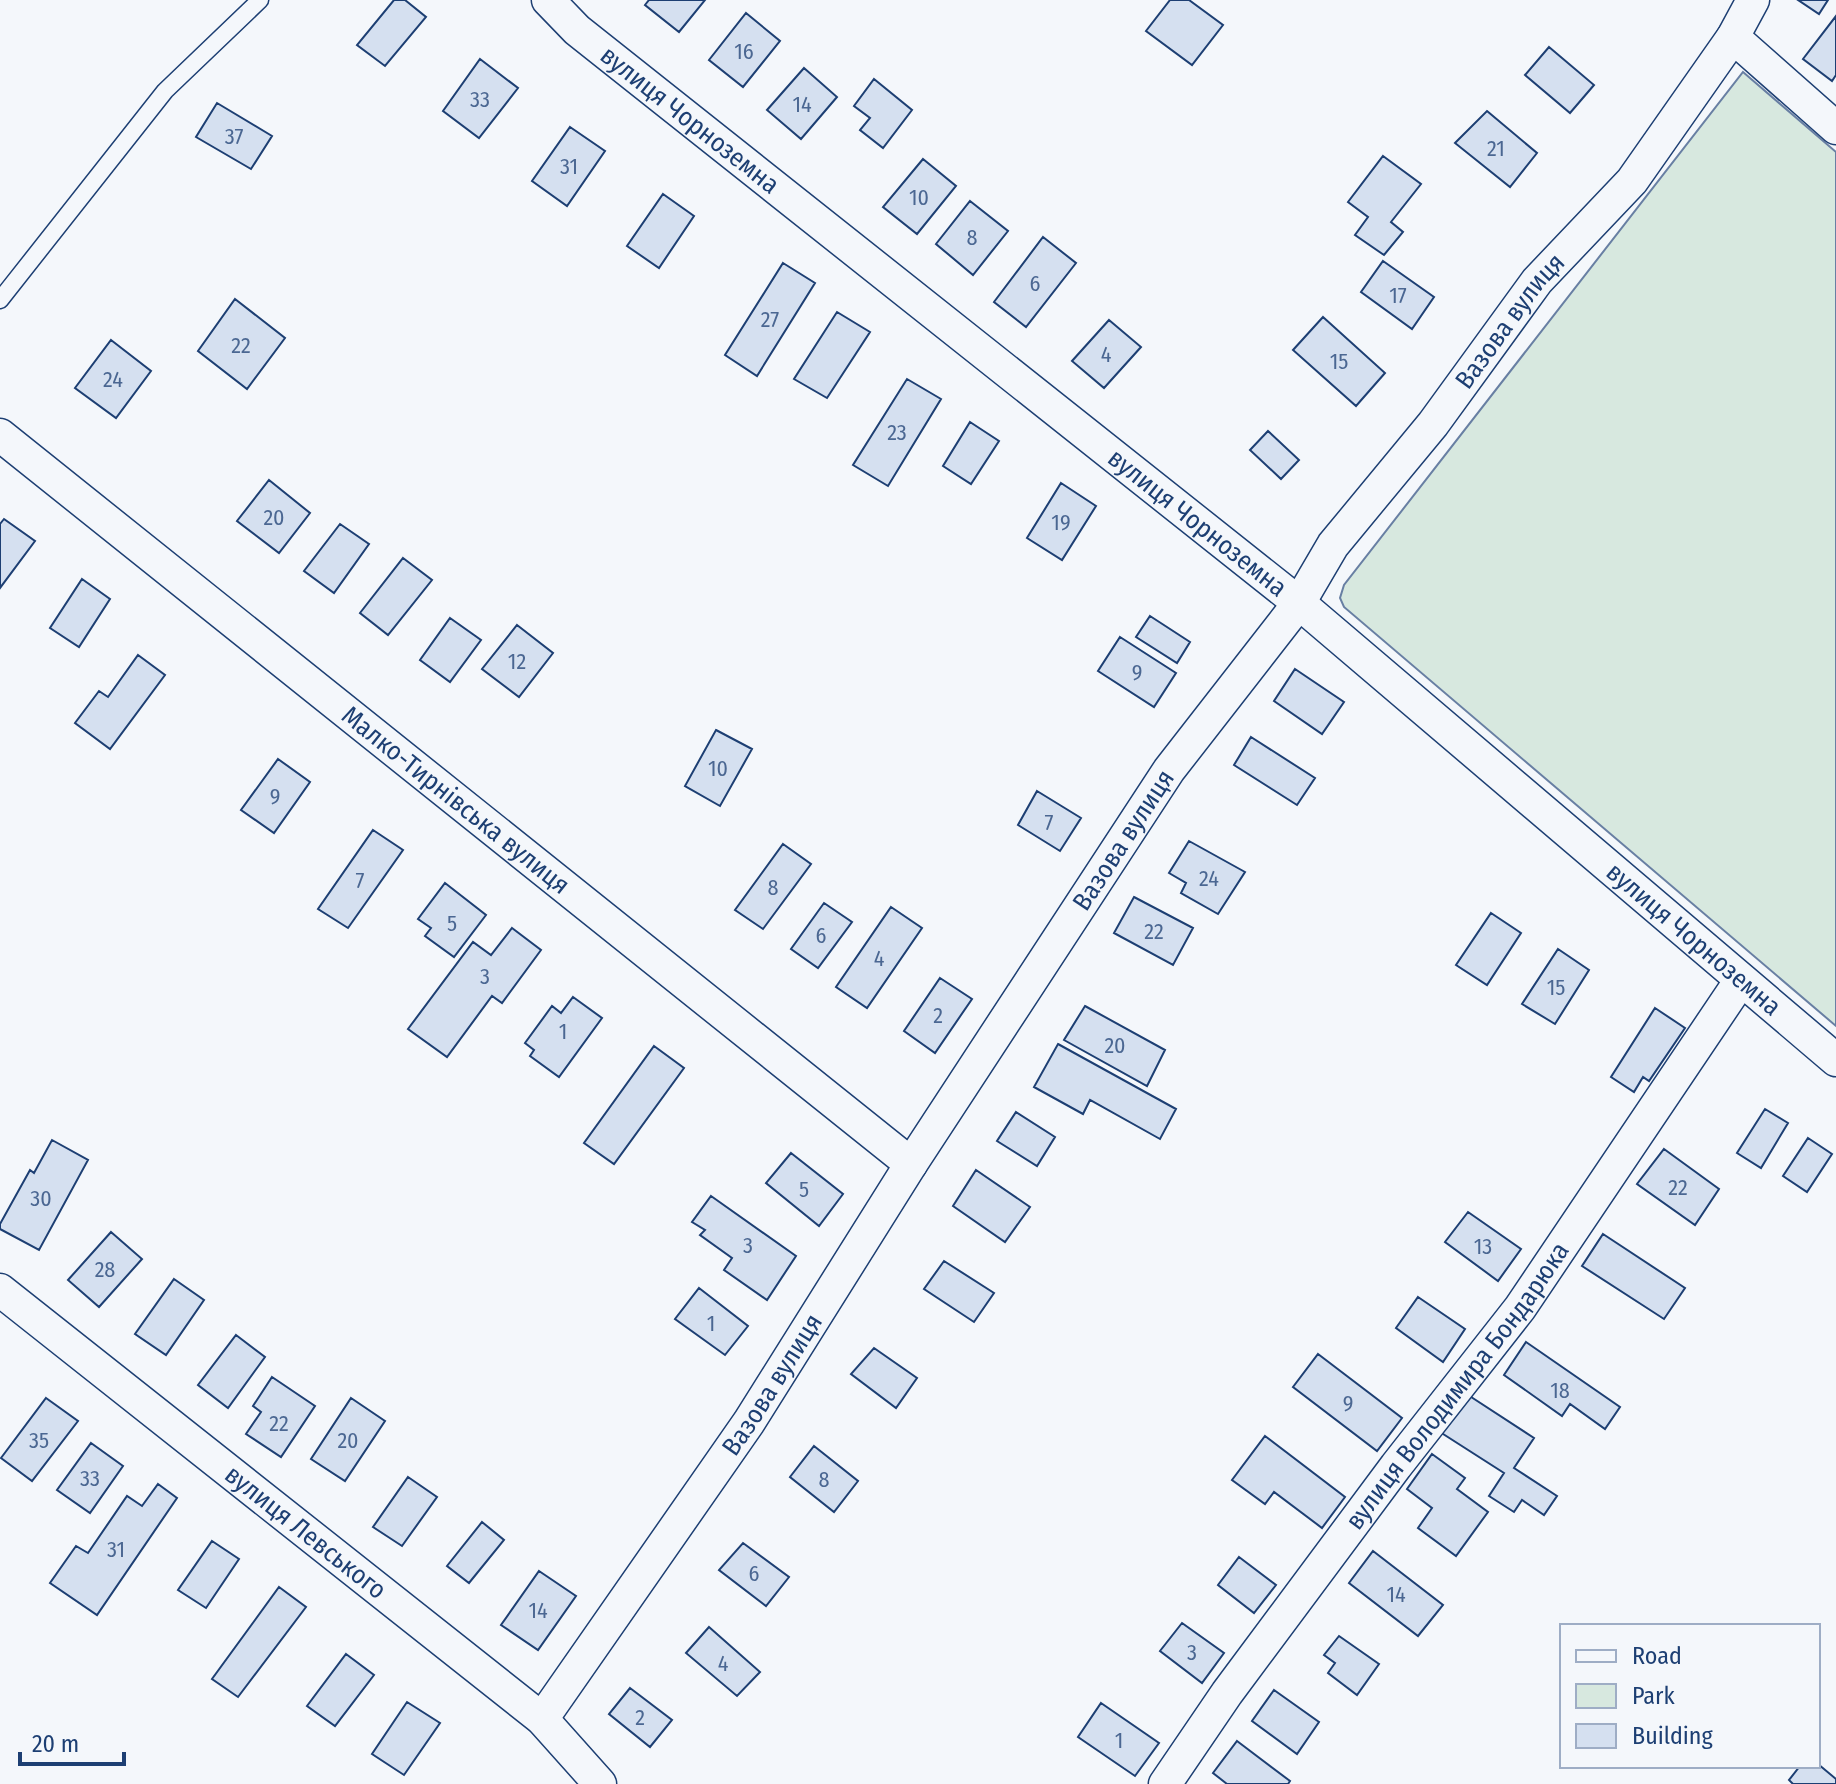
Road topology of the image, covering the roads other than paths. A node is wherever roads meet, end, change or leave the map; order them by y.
1 (260, 0) edge
2 (548, 0) edge
3 (1753, 0) edge
4 (1733, 37) junction
5 (1836, 128) edge
6 (0, 300) edge
7 (0, 435) edge
8 (1299, 603) junction
9 (1741, 980) junction
10 (1836, 1060) edge
11 (911, 1164) junction
12 (0, 1290) edge
13 (542, 1719) junction
14 (600, 1784) edge
15 (1165, 1784) edge

1 - 6 lane
2 - 8 street, вулиця Чорноземна
3 - 4 street, Вазова вулиця
4 - 5 street
4 - 8 street, Вазова вулиця
7 - 11 street, Малко-Тирнівська вулиця
8 - 9 street, вулиця Чорноземна
8 - 11 street, Вазова вулиця
9 - 10 street, вулиця Чорноземна
9 - 15 street, вулиця Володимира Бондарюка
11 - 13 street, Вазова вулиця
12 - 13 street, вулиця Левського
13 - 14 street, вулиця Левського

